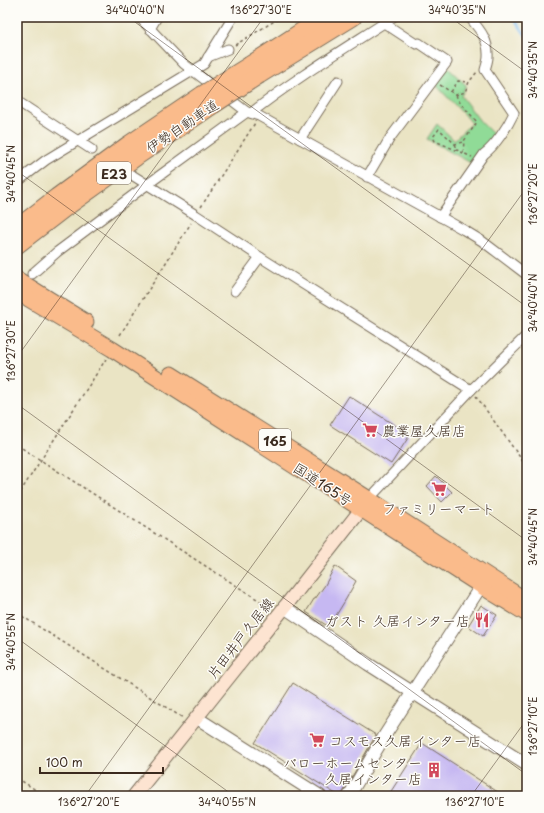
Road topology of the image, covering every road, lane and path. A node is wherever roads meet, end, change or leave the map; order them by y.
1 (139, 17) edge
2 (158, 17) edge
3 (233, 17) edge
4 (281, 17) edge
5 (324, 17) edge
6 (353, 17) edge
7 (393, 17) edge
8 (471, 17) edge
9 (384, 23) junction
10 (150, 29) junction
11 (228, 49) joint
12 (208, 58) junction
13 (254, 70) junction
14 (478, 70) dead end
15 (193, 71) junction
16 (338, 81) dead end
17 (433, 82) junction
18 (469, 82) junction
19 (451, 92) junction
20 (456, 95) junction
21 (207, 100) junction
22 (17, 102) edge
23 (253, 114) junction
24 (300, 139) junction
25 (78, 140) junction
26 (464, 141) junction
27 (455, 144) junction
28 (92, 150) dead end
29 (458, 151) junction
30 (463, 153) junction
31 (479, 161) junction
32 (132, 175) dead end
33 (367, 177) junction
34 (17, 182) edge
35 (148, 184) junction
36 (196, 214) junction
37 (17, 217) edge
38 (440, 217) junction
39 (17, 228) edge
40 (17, 245) edge
41 (260, 257) junction
42 (32, 274) dead end
43 (527, 275) edge
44 (17, 279) edge
45 (234, 291) dead end
46 (17, 292) edge
47 (120, 335) dead end
48 (527, 335) edge
49 (112, 349) junction
50 (471, 390) junction
51 (17, 445) edge
52 (41, 460) junction
53 (527, 467) edge
54 (17, 497) edge
55 (365, 504) junction
56 (481, 586) junction
57 (527, 601) edge
58 (282, 610) junction
59 (17, 613) edge
60 (527, 614) edge
61 (413, 692) junction
62 (194, 721) junction
63 (527, 765) edge
64 (17, 778) edge
65 (45, 796) edge
66 (134, 796) edge
67 (320, 796) edge
68 (349, 796) edge

1 - 10 street
2 - 10 street
3 - 12 street
4 - 11 path
5 - 13 highway, 伊勢自動車道
6 - 13 highway, 伊勢自動車道
7 - 9 street
8 - 31 street
9 - 17 street
9 - 23 street
10 - 15 street
11 - 12 street
12 - 15 street
13 - 21 highway, 伊勢自動車道, bridge
14 - 18 path
15 - 23 street
15 - 25 street
16 - 24 street
17 - 19 path
17 - 33 street
18 - 19 path
18 - 20 path
19 - 20 path
20 - 26 path
21 - 37 highway
21 - 39 highway, 伊勢自動車道 / E23
21 - 40 highway, 伊勢自動車道 / E23
22 - 25 street
23 - 24 street
23 - 35 street
23 - 36 path
24 - 33 street
25 - 28 street
25 - 34 street
26 - 27 path
26 - 30 path
27 - 29 path
27 - 29 path
29 - 30 path
30 - 31 path
31 - 38 street
32 - 35 street
33 - 38 street
35 - 36 street
35 - 42 street
36 - 41 street
36 - 47 path
38 - 43 street
41 - 45 street
41 - 50 street
44 - 55 highway, 国道165号 / 165
46 - 49 highway, 国道165号 / 165
48 - 50 street
49 - 52 path
49 - 55 highway, 国道165号 / 165
50 - 53 path
50 - 55 street
51 - 52 path
52 - 54 path
52 - 58 path
55 - 56 highway, 国道165号 / 165
55 - 57 highway, 国道165号 / 165
55 - 58 main road, 片田井戸久居線
56 - 60 highway, 国道165号 / 165
56 - 61 street
58 - 61 street
58 - 62 main road, 片田井戸久居線
59 - 62 path
61 - 63 street
61 - 68 street
62 - 66 main road, 片田井戸久居線
62 - 67 street
64 - 65 path

